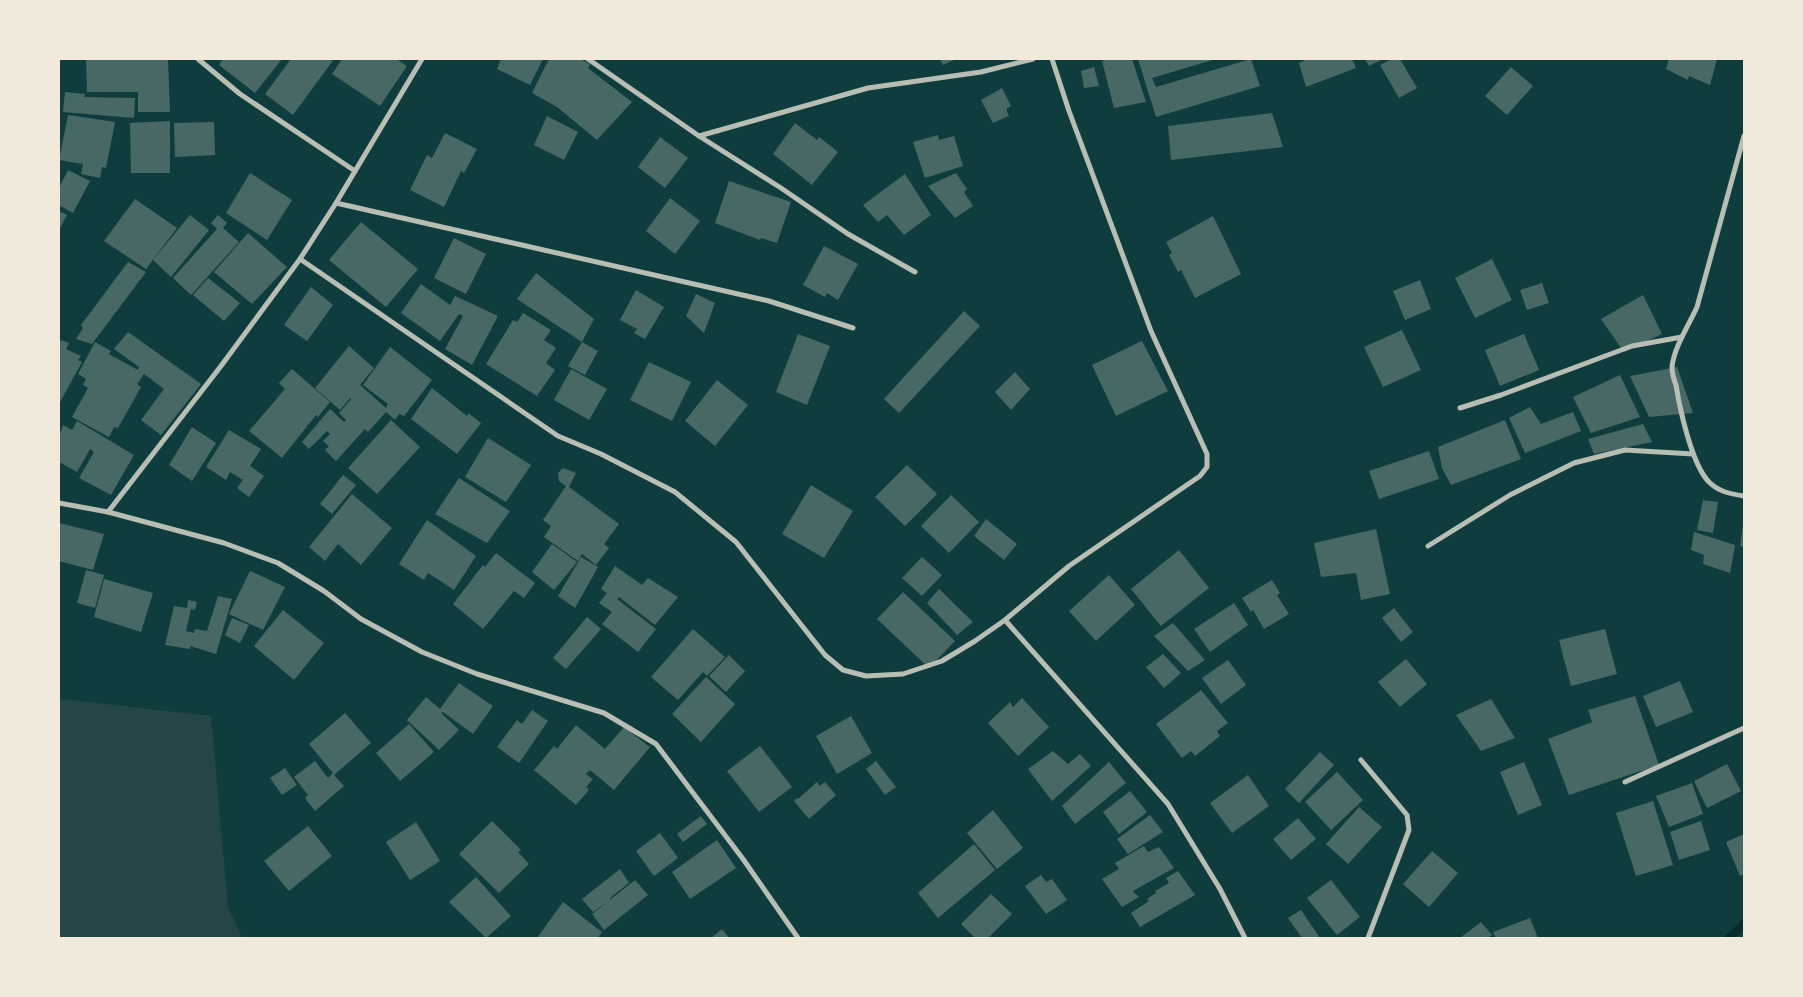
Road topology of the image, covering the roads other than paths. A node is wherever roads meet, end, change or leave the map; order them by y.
1 (198, 59) edge
2 (422, 59) edge
3 (588, 59) edge
4 (1033, 59) edge
5 (1052, 59) edge
6 (699, 136) junction
7 (1744, 136) edge
8 (355, 170) junction
9 (336, 203) junction
10 (300, 260) junction
11 (916, 272) dead end
12 (853, 328) dead end
13 (1682, 337) junction
14 (1460, 408) dead end
15 (1693, 454) junction
16 (1744, 496) edge
17 (59, 502) edge
18 (108, 512) junction
19 (1428, 546) dead end
20 (1005, 620) junction
21 (1744, 728) edge
22 (1362, 760) dead end
23 (1625, 782) dead end
24 (798, 938) edge
25 (1245, 938) edge
26 (1368, 938) edge

1 - 8 street
2 - 8 street
3 - 6 street
4 - 6 street
5 - 20 street
6 - 11 street
7 - 13 street
8 - 9 street
9 - 10 street
9 - 12 street
10 - 18 street
10 - 20 street
13 - 14 street
13 - 15 street
15 - 16 street
15 - 19 street
17 - 18 street
18 - 24 street
20 - 25 street
21 - 23 street
22 - 26 street

